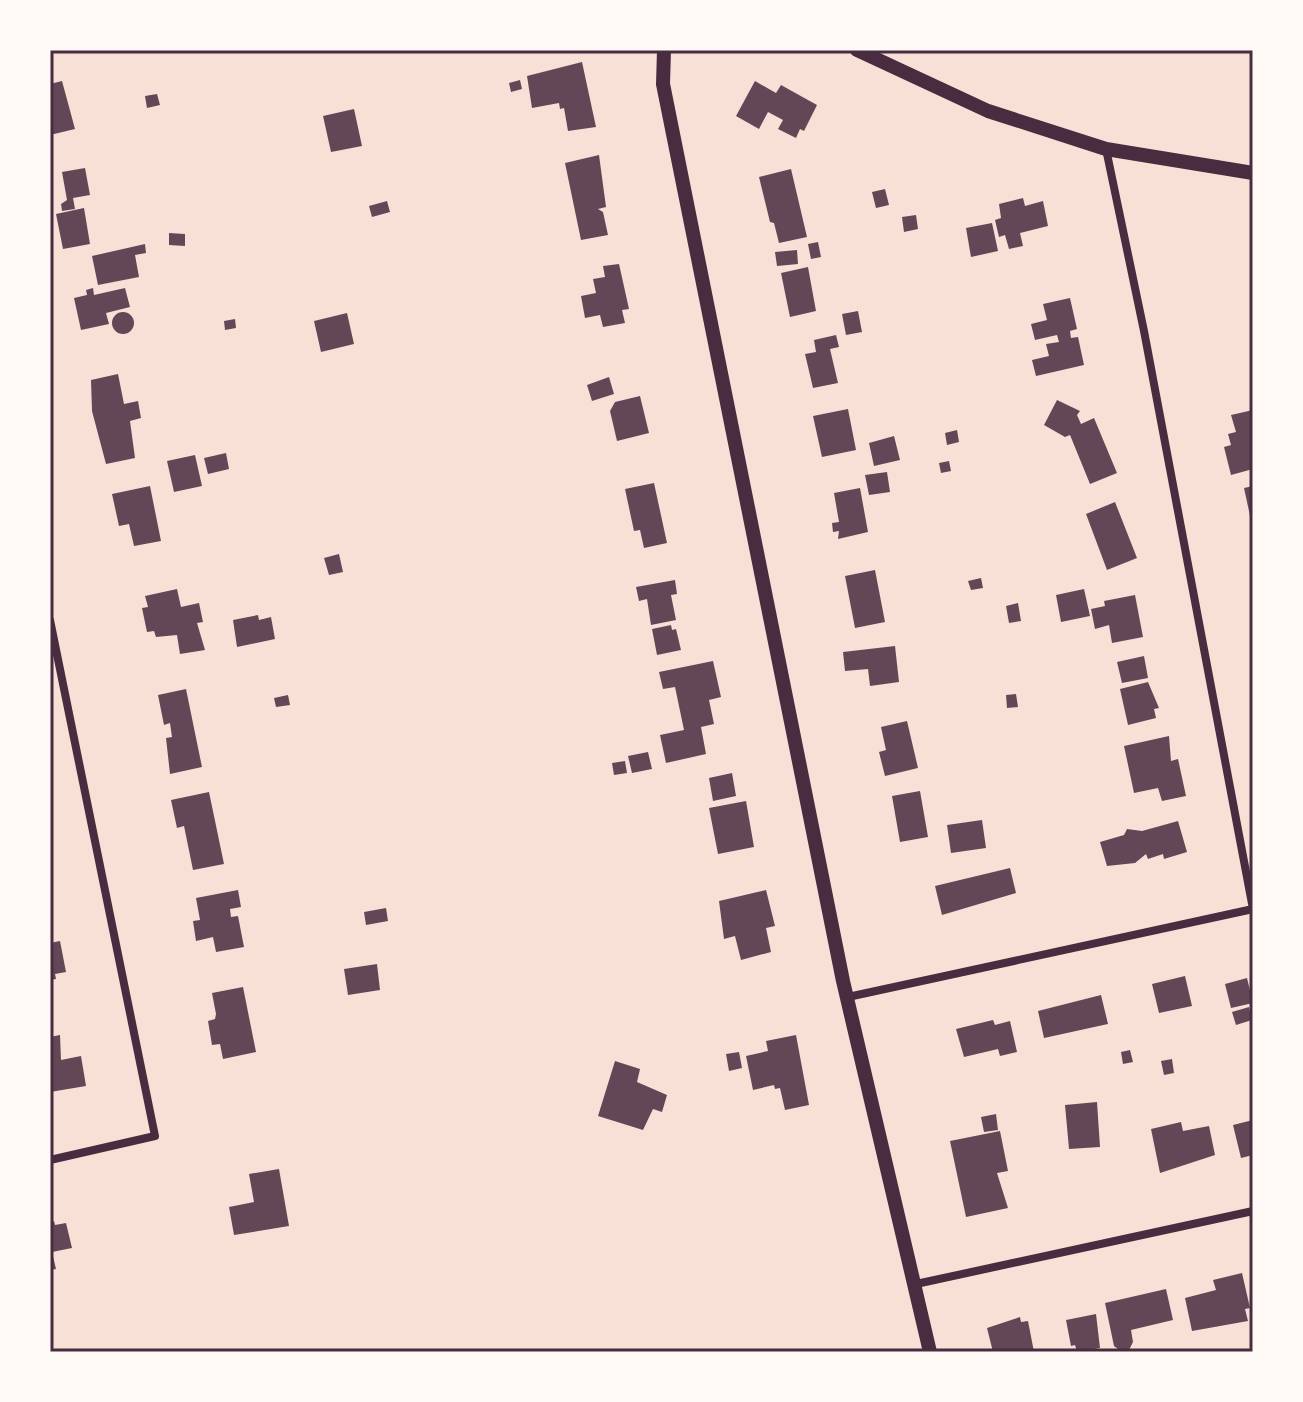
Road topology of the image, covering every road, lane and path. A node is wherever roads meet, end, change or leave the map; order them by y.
1 (664, 50) edge
2 (857, 50) edge
3 (1106, 149) junction
4 (1253, 173) edge
5 (50, 620) edge
6 (1253, 909) edge
7 (848, 997) junction
8 (50, 1160) edge
9 (1253, 1211) edge
10 (916, 1284) junction
11 (930, 1352) edge

1 - 7 street
2 - 3 street
3 - 4 street
3 - 6 street
5 - 8 street
6 - 7 street
7 - 10 street
9 - 10 street
10 - 11 street

